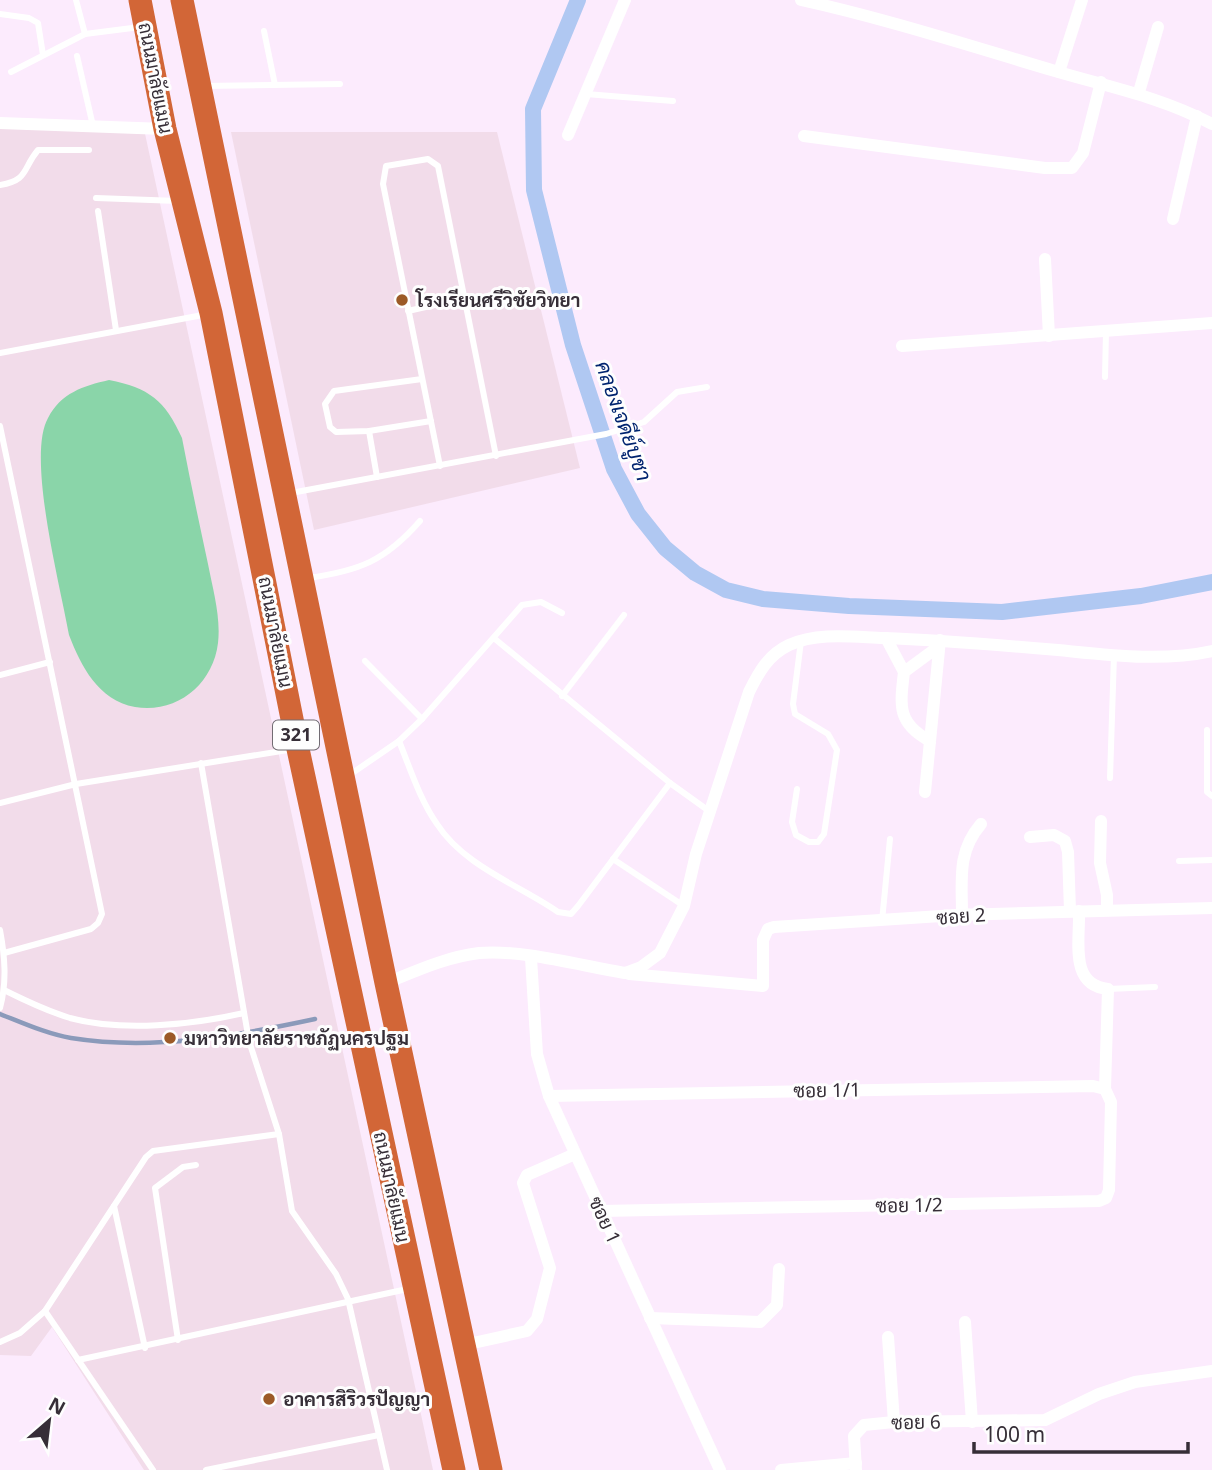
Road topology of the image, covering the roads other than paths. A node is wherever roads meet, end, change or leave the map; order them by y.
1 (76, 0) edge
2 (140, 0) edge
3 (182, 0) edge
4 (625, 0) edge
5 (801, 0) edge
6 (1082, 0) edge
7 (827, 3) edge
8 (0, 14) edge
9 (145, 26) junction
10 (1158, 27) dead end
11 (264, 32) dead end
12 (85, 34) junction
13 (43, 55) junction
14 (77, 56) dead end
15 (11, 72) dead end
16 (1059, 72) junction
17 (1101, 82) junction
18 (340, 84) dead end
19 (275, 85) junction
20 (201, 86) junction
21 (1139, 92) junction
22 (586, 94) junction
23 (673, 101) dead end
24 (1197, 116) junction
25 (0, 123) edge
26 (1212, 124) edge
27 (93, 126) junction
28 (165, 129) junction
29 (568, 135) dead end
30 (804, 136) dead end
31 (89, 150) dead end
32 (0, 184) edge
33 (96, 198) dead end
34 (183, 201) junction
35 (98, 211) dead end
36 (1173, 219) dead end
37 (1045, 259) dead end
38 (465, 298) junction
39 (408, 311) junction
40 (211, 313) junction
41 (1212, 323) edge
42 (116, 330) junction
43 (1106, 331) junction
44 (1049, 336) junction
45 (902, 346) dead end
46 (0, 354) edge
47 (1105, 377) dead end
48 (422, 379) junction
49 (707, 387) dead end
50 (431, 421) junction
51 (0, 426) edge
52 (369, 430) junction
53 (496, 456) junction
54 (440, 466) junction
55 (377, 477) junction
56 (285, 494) junction
57 (420, 522) dead end
58 (303, 579) junction
59 (562, 614) dead end
60 (624, 615) dead end
61 (886, 638) junction
62 (495, 639) junction
63 (801, 642) junction
64 (939, 644) junction
65 (1212, 651) edge
66 (1114, 655) junction
67 (365, 661) dead end
68 (50, 662) junction
69 (904, 671) junction
70 (0, 675) edge
71 (562, 696) junction
72 (422, 719) junction
73 (1207, 730) dead end
74 (399, 741) junction
75 (930, 741) junction
76 (298, 748) junction
77 (201, 763) junction
78 (1110, 778) dead end
79 (344, 780) junction
80 (670, 783) junction
81 (76, 784) junction
82 (797, 789) dead end
83 (925, 792) dead end
84 (1212, 796) edge
85 (0, 803) edge
86 (712, 813) junction
87 (1101, 821) dead end
88 (981, 824) dead end
89 (1030, 837) dead end
90 (890, 839) dead end
91 (613, 859) junction
92 (1212, 860) edge
93 (1179, 861) dead end
94 (684, 906) junction
95 (1212, 908) edge
96 (1107, 910) junction
97 (1074, 911) junction
98 (962, 915) junction
99 (882, 921) junction
100 (0, 930) edge
101 (4, 953) junction
102 (531, 958) junction
103 (625, 973) junction
104 (386, 983) junction
105 (1155, 987) dead end
106 (1108, 989) junction
107 (4, 994) junction
108 (0, 1008) edge
109 (244, 1016) junction
110 (1105, 1089) junction
111 (549, 1096) junction
112 (279, 1134) junction
113 (575, 1154) junction
114 (196, 1165) dead end
115 (114, 1206) junction
116 (601, 1211) junction
117 (779, 1269) dead end
118 (413, 1288) junction
119 (348, 1299) junction
120 (45, 1311) junction
121 (650, 1318) junction
122 (965, 1322) dead end
123 (888, 1337) dead end
124 (178, 1340) junction
125 (0, 1342) edge
126 (464, 1345) junction
127 (145, 1348) junction
128 (78, 1360) junction
129 (1212, 1371) edge
130 (894, 1422) junction
131 (972, 1422) junction
132 (379, 1435) junction
133 (856, 1466) edge
134 (153, 1470) edge
135 (206, 1470) edge
136 (387, 1470) edge
137 (454, 1470) edge
138 (491, 1470) edge
139 (720, 1470) edge
140 (781, 1470) edge

1 - 12 lane
2 - 9 highway, ถนนมาลัยแมน / 321
3 - 20 highway, ถนนมาลัยแมน / 321
4 - 22 street
5 - 7 street
6 - 16 street
7 - 16 street
8 - 13 lane
9 - 12 lane
9 - 28 highway, ถนนมาลัยแมน / 321
10 - 21 street
11 - 19 lane
12 - 13 lane
13 - 15 lane
14 - 27 lane
16 - 17 street
17 - 21 street
17 - 30 street
18 - 19 lane
19 - 20 lane
20 - 56 highway, ถนนมาลัยแมน / 321
21 - 24 street
22 - 23 lane
22 - 29 street
24 - 26 street
24 - 36 street
25 - 27 street
27 - 28 street
28 - 34 highway, ถนนมาลัยแมน / 321
31 - 32 lane
33 - 34 lane
34 - 40 highway, ถนนมาลัยแมน / 321
35 - 42 lane
37 - 44 street
38 - 39 lane
38 - 39 lane
38 - 53 lane
39 - 48 lane
40 - 42 lane
40 - 76 highway, ถนนมาลัยแมน / 321
41 - 43 street
42 - 46 lane
43 - 44 street
43 - 47 lane
44 - 45 street
48 - 50 lane
48 - 52 lane
49 - 53 lane
50 - 52 lane
50 - 54 lane
51 - 68 lane
52 - 55 lane
53 - 54 lane
54 - 55 lane
55 - 56 lane
56 - 58 highway, ถนนมาลัยแมน / 321
57 - 58 lane
58 - 79 highway, ถนนมาลัยแมน / 321
59 - 62 lane
60 - 71 lane
61 - 63 street
61 - 64 street
61 - 69 street
62 - 71 lane
62 - 72 lane
63 - 82 lane
63 - 86 street
64 - 66 street
64 - 69 street
64 - 75 street
65 - 66 street
66 - 78 lane
67 - 72 lane
68 - 70 lane
68 - 81 lane
69 - 75 street
71 - 80 lane
72 - 74 lane
73 - 84 lane
74 - 79 lane
74 - 91 lane
75 - 83 street
76 - 77 lane
76 - 118 highway, ถนนมาลัยแมน / 321
77 - 81 lane
77 - 109 lane
79 - 104 highway, ถนนมาลัยแมน / 321
80 - 86 lane
80 - 91 lane
81 - 85 lane
81 - 101 lane
86 - 94 street
87 - 96 street
88 - 98 street
89 - 97 street
90 - 99 lane
91 - 94 lane
92 - 93 lane
94 - 103 street
95 - 96 street, ซอย 2
96 - 97 street, ซอย 2
97 - 98 street, ซอย 2
97 - 106 street
98 - 99 street, ซอย 2
99 - 103 street, ซอย 2
100 - 101 lane
101 - 107 lane
102 - 103 street
102 - 104 street
102 - 111 street, ซอย 1
104 - 126 highway, ถนนมาลัยแมน / 321
105 - 106 lane
106 - 110 street, ซอย 1/2
107 - 108 lane
107 - 109 lane
109 - 112 lane
110 - 111 street, ซอย 1/1
110 - 116 street, ซอย 1/2
111 - 113 street, ซอย 1
112 - 115 lane
112 - 119 lane
113 - 116 street, ซอย 1
113 - 126 street
114 - 124 lane
115 - 120 lane
115 - 127 lane
116 - 121 street, ซอย 1
117 - 121 street
118 - 119 lane
118 - 137 highway, ถนนมาลัยแมน / 321
119 - 124 lane
119 - 132 lane
120 - 125 lane
120 - 128 lane
121 - 139 street, ซอย 1
122 - 131 street
123 - 130 street
124 - 127 lane
126 - 138 highway, ถนนมาลัยแมน / 321
127 - 128 lane
128 - 134 lane
129 - 131 street, ซอย 6
130 - 131 street, ซอย 6
130 - 133 street, ซอย 6
132 - 135 lane
132 - 136 lane
133 - 140 street, ซอย 6

